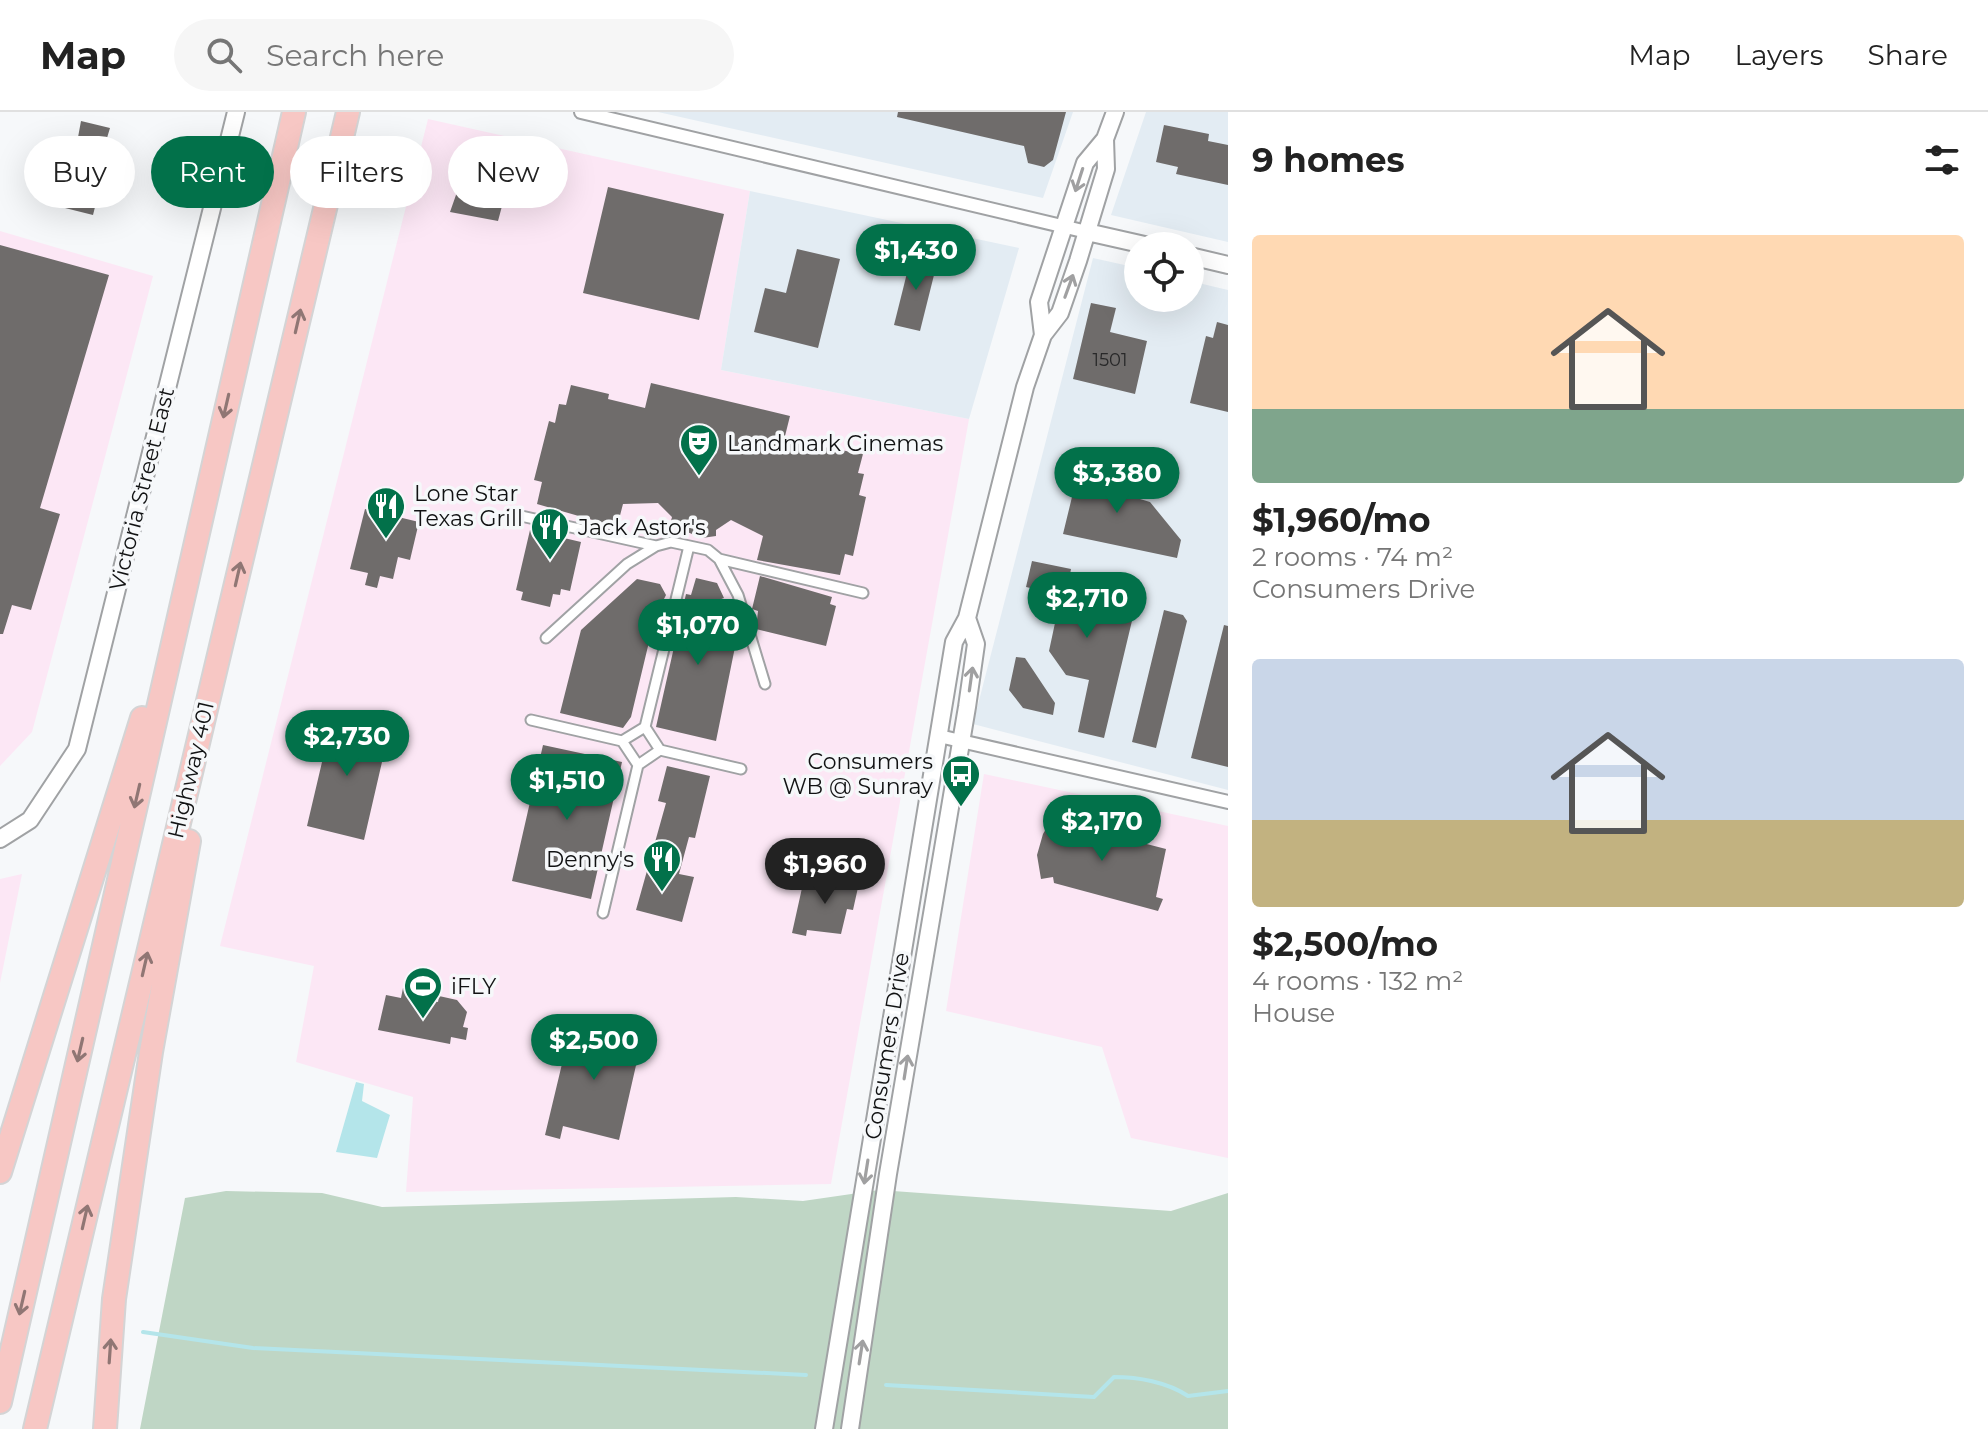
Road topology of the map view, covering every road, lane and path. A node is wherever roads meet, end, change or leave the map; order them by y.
1 (236, 112) edge
2 (294, 112) edge
3 (348, 112) edge
4 (581, 112) edge
5 (1115, 112) edge
6 (1105, 139) junction
7 (1064, 226) junction
8 (1087, 232) junction
9 (1124, 240) edge
10 (1204, 259) edge
11 (1228, 265) edge
12 (1043, 335) junction
13 (512, 514) dead end
14 (656, 546) junction
15 (689, 546) junction
16 (192, 556) junction
17 (719, 559) junction
18 (863, 593) dead end
19 (967, 618) junction
20 (546, 638) dead end
21 (220, 650) junction
22 (765, 684) dead end
23 (531, 720) dead end
24 (645, 727) junction
25 (939, 736) junction
26 (622, 741) junction
27 (962, 741) junction
28 (660, 750) junction
29 (638, 765) junction
30 (741, 769) dead end
31 (1228, 802) edge
32 (0, 839) edge
33 (603, 913) dead end
34 (0, 1172) edge
35 (0, 1402) edge
36 (35, 1429) edge
37 (105, 1429) edge
38 (824, 1429) edge
39 (850, 1429) edge

1 - 32 main road, Victoria Street East
2 -> 16 highway
21 -> 3 highway, Highway 401
4 - 7 street
5 - 6 main road, Consumers Drive
6 -> 7 main road, Consumers Drive
6 - 8 main road, Consumers Drive
7 - 8 street
7 - 12 main road, Consumers Drive
8 - 9 main road
12 -> 8 main road, Consumers Drive
10 - 11 main road
12 - 19 main road, Consumers Drive
13 - 14 street
14 - 15 street
14 - 20 street
15 - 17 street
15 - 24 street
16 - 34 highway
16 -> 35 highway
17 - 18 street
17 - 22 street
19 - 25 main road, Consumers Drive
27 -> 19 main road, Consumers Drive
36 -> 21 highway, Highway 401
37 -> 21 highway
23 - 26 street
24 - 26 street
24 - 28 street
25 - 27 street
25 -> 38 main road, Consumers Drive
26 - 29 street
27 - 31 street
39 -> 27 main road, Consumers Drive
28 - 29 street
28 - 30 street
29 - 33 street

